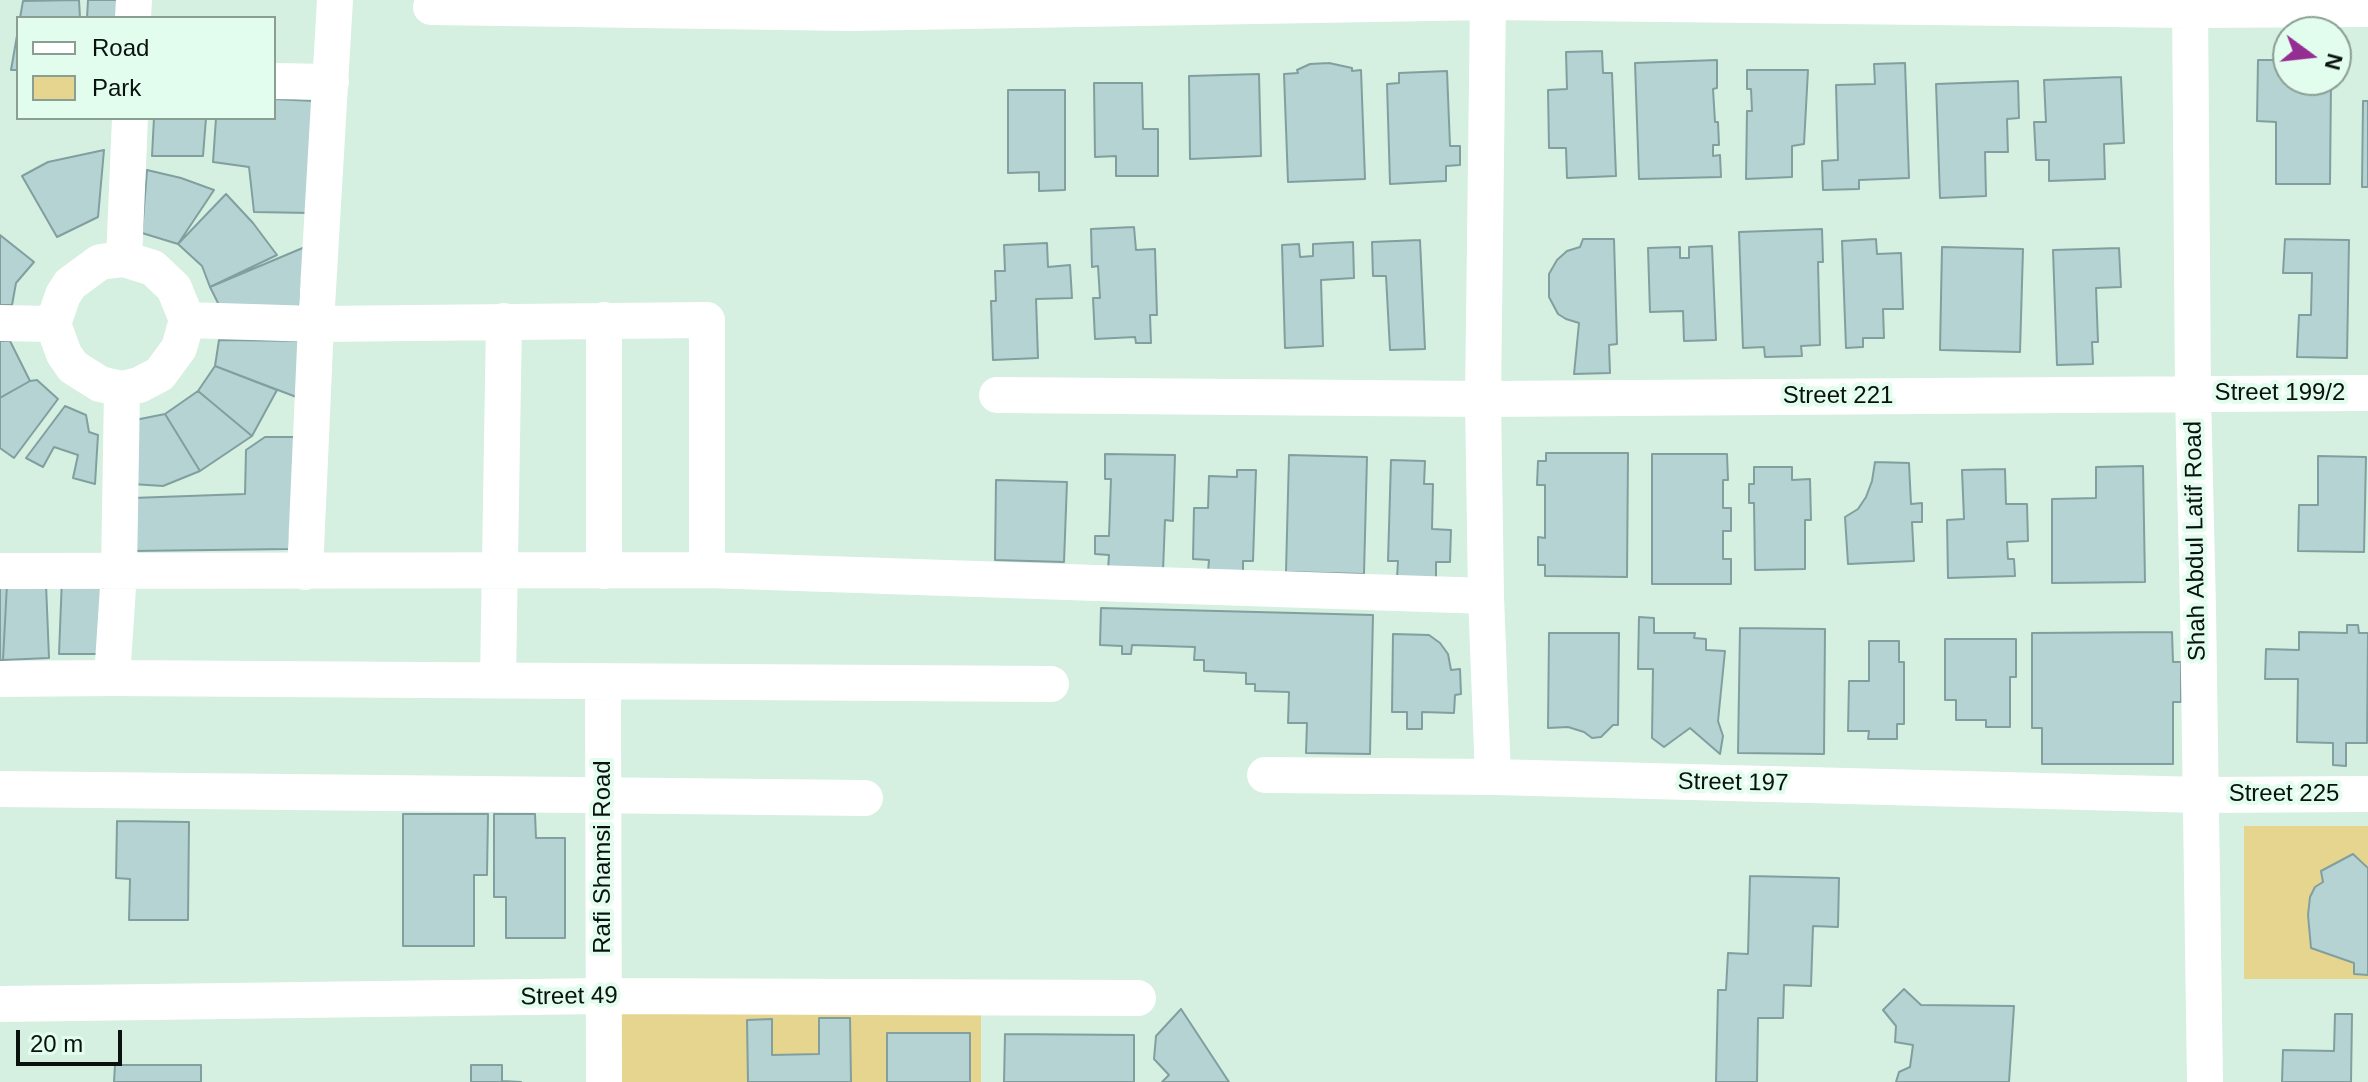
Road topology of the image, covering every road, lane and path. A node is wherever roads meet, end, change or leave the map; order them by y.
1 (335, 0) edge
2 (1488, 1) edge
3 (2190, 5) edge
4 (851, 6) edge
5 (431, 7) dead end
6 (2368, 9) edge
7 (276, 81) edge
8 (331, 82) junction
9 (130, 120) edge
10 (124, 259) junction
11 (187, 320) junction
12 (604, 320) junction
13 (504, 321) junction
14 (0, 323) edge
15 (53, 324) junction
16 (316, 324) junction
17 (122, 389) junction
18 (2368, 393) edge
19 (2193, 394) junction
20 (997, 395) dead end
21 (1483, 399) junction
22 (707, 570) junction
23 (0, 571) edge
24 (499, 571) junction
25 (604, 571) junction
26 (119, 572) junction
27 (305, 572) junction
28 (1486, 596) junction
29 (112, 678) junction
30 (0, 679) edge
31 (498, 680) junction
32 (603, 681) junction
33 (1051, 684) dead end
34 (1265, 775) dead end
35 (1493, 777) junction
36 (0, 789) edge
37 (2368, 794) edge
38 (2201, 795) junction
39 (603, 796) junction
40 (865, 798) dead end
41 (604, 996) junction
42 (1138, 998) dead end
43 (0, 1004) edge
44 (604, 1082) edge
45 (2205, 1082) edge

1 - 8 street
2 - 3 street
2 - 4 street
2 - 21 street
3 - 6 street
3 - 19 street, Shah Abdul Latif Road
4 - 5 street
7 - 8 street
8 - 16 street
9 - 10 street
10 - 11 street
10 - 15 street
11 - 16 street
11 - 17 street
12 - 13 street
12 - 22 street
12 - 25 street
13 - 16 street
13 - 24 street
14 - 15 street
15 - 17 street
16 - 27 street
17 - 26 street
18 - 19 street, Street 199/2
19 - 21 street, Street 221
19 - 38 street, Shah Abdul Latif Road
20 - 21 street, Street 221
21 - 28 street
22 - 25 street
22 - 28 street
23 - 26 street
24 - 25 street
24 - 27 street
24 - 31 street
26 - 27 street
26 - 29 street
28 - 35 street
29 - 30 street
29 - 31 street
31 - 32 street
32 - 33 street
32 - 39 street, Rafi Shamsi Road
34 - 35 street, Street 197
35 - 38 street, Street 197
36 - 39 street
37 - 38 street, Street 225
38 - 45 street, Shah Abdul Latif Road
39 - 40 street
39 - 41 street, Rafi Shamsi Road
41 - 42 street, Street 49
41 - 43 street, Street 49
41 - 44 street, Rafi Shamsi Road

